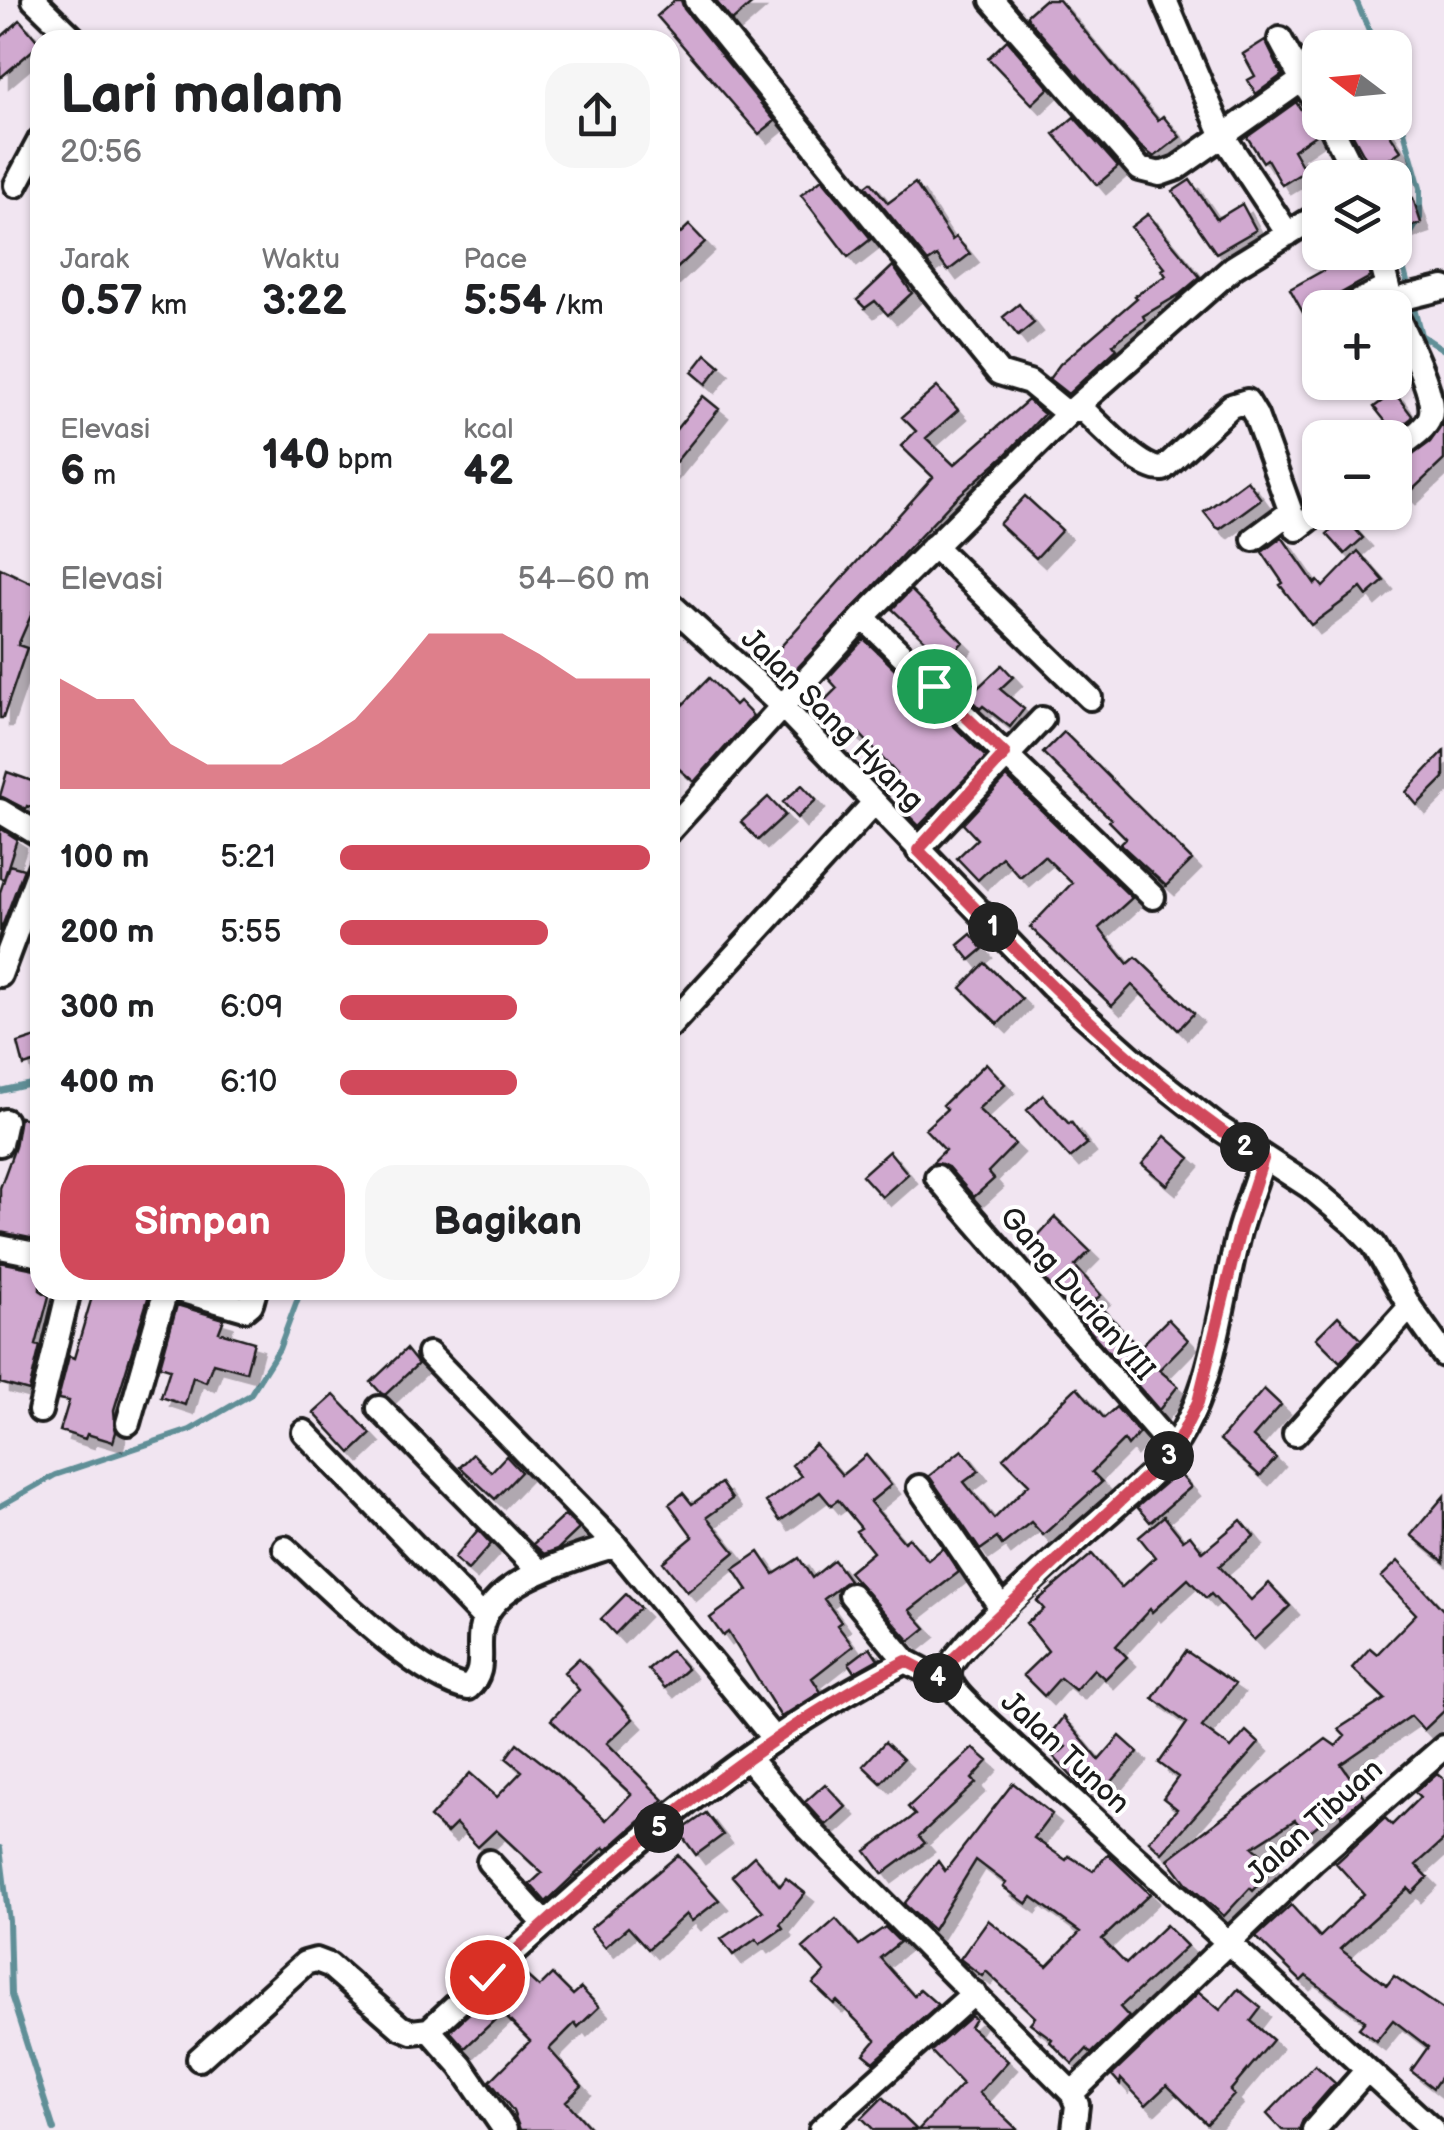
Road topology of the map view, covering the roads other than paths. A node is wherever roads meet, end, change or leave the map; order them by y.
1 (696, 0) edge
2 (992, 0) edge
3 (1165, 0) edge
4 (39, 2) edge
5 (66, 30) edge
6 (1280, 39) dead end
7 (1302, 80) joint
8 (1222, 134) junction
9 (30, 159) edge
10 (16, 185) dead end
11 (1302, 225) edge
12 (1288, 234) junction
13 (1444, 288) edge
14 (1412, 296) edge
15 (1412, 350) edge
16 (1073, 410) junction
17 (1412, 436) edge
18 (1289, 513) junction
19 (1302, 526) edge
20 (1254, 539) dead end
21 (934, 546) junction
22 (680, 616) edge
23 (870, 624) dead end
24 (1090, 698) dead end
25 (781, 705) junction
26 (1042, 718) dead end
27 (1005, 754) junction
28 (874, 803) junction
29 (0, 812) edge
30 (680, 819) edge
31 (30, 829) edge
32 (918, 850) junction
33 (30, 895) edge
34 (1153, 897) dead end
35 (0, 975) edge
36 (680, 1015) edge
37 (1263, 1159) junction
38 (936, 1177) dead end
39 (0, 1247) edge
40 (30, 1253) edge
41 (67, 1300) edge
42 (163, 1300) edge
43 (214, 1300) edge
44 (252, 1300) edge
45 (1410, 1307) junction
46 (429, 1354) dead end
47 (1444, 1355) edge
48 (378, 1408) dead end
49 (40, 1411) dead end
50 (128, 1424) dead end
51 (304, 1432) dead end
52 (1296, 1434) dead end
53 (1174, 1450) junction
54 (919, 1487) dead end
55 (615, 1545) junction
56 (285, 1548) dead end
57 (539, 1571) junction
58 (851, 1595) dead end
59 (1002, 1609) junction
60 (484, 1618) junction
61 (906, 1661) junction
62 (950, 1684) junction
63 (774, 1739) junction
64 (1444, 1747) edge
65 (748, 1758) junction
66 (489, 1862) dead end
67 (544, 1924) junction
68 (1228, 1943) junction
69 (974, 1993) junction
70 (429, 2030) junction
71 (198, 2060) dead end
72 (1367, 2070) junction
73 (1072, 2092) junction
74 (1076, 2129) edge
75 (506, 2130) edge
76 (821, 2130) edge
77 (1314, 2130) edge
78 (1433, 2130) edge

1 - 16 street
2 - 8 street
3 - 8 street
4 - 5 street
6 - 7 street
7 - 8 street
8 - 12 street
9 - 10 street
11 - 12 street
12 - 16 street
13 - 14 street
15 - 17 street
16 - 18 street
16 - 21 street
18 - 19 street
18 - 20 street
21 - 24 street
21 - 25 street
22 - 25 street, Jalan Sang Hyang
23 - 27 street
25 - 28 street, Jalan Sang Hyang
25 - 30 street
26 - 27 street
27 - 32 street
27 - 34 street
28 - 32 street, Jalan Sang Hyang
28 - 36 street
29 - 31 street
32 - 37 street, Jalan Sang Hyang
33 - 35 street
37 - 45 street, Jalan Sang Hyang
37 - 53 street
38 - 53 street, Gang DurianVIII
39 - 40 street
41 - 49 street
42 - 50 street
43 - 44 street
45 - 47 street, Jalan Sang Hyang
45 - 52 street
46 - 55 street
48 - 57 street
51 - 60 street
53 - 59 street
54 - 59 street
55 - 57 street
55 - 63 street
56 - 60 street
57 - 60 street
58 - 61 street
59 - 62 street
61 - 62 street, Jalan Tunon
61 - 63 street
62 - 68 street, Jalan Tunon
63 - 65 street
64 - 68 street, Jalan Tibuan
65 - 67 street
65 - 69 street
66 - 67 street
67 - 70 street
68 - 72 street, Jalan Tunon
68 - 73 street, Jalan Tibuan
69 - 73 street
69 - 76 street
70 - 71 street
70 - 75 street
72 - 77 street
72 - 78 street, Jalan Tunon
73 - 74 street

